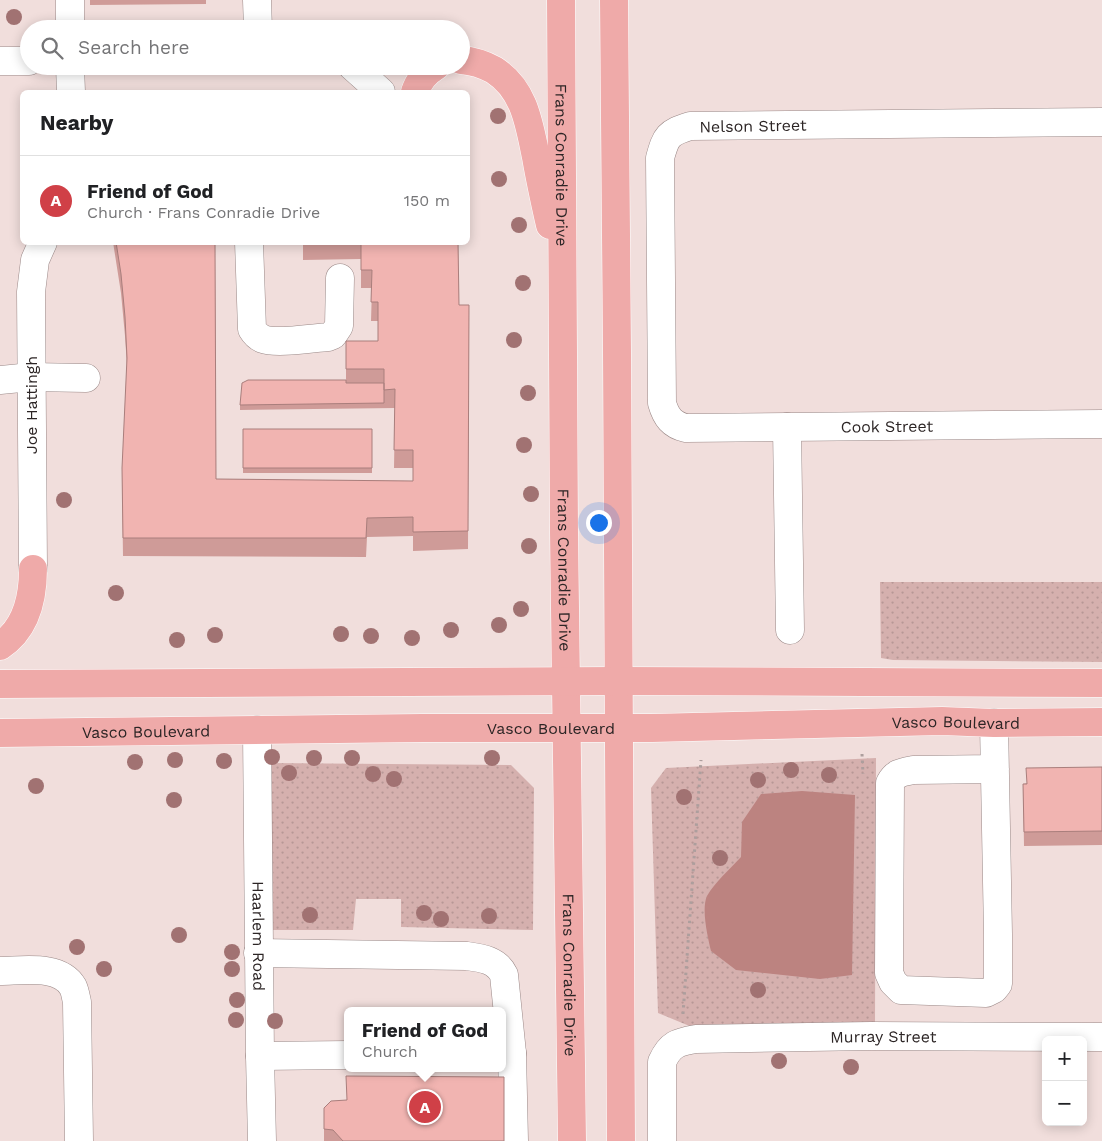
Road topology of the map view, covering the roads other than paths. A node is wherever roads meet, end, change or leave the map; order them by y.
1 (70, 0) edge
2 (257, 0) edge
3 (560, 0) edge
4 (614, 0) edge
5 (70, 20) edge
6 (258, 20) edge
7 (0, 61) edge
8 (20, 61) edge
9 (470, 61) edge
10 (70, 75) edge
11 (362, 75) edge
12 (424, 75) edge
13 (71, 90) edge
14 (379, 90) edge
15 (416, 90) edge
16 (1102, 122) edge
17 (42, 245) edge
18 (249, 245) edge
19 (340, 278) dead end
20 (562, 288) junction
21 (31, 377) junction
22 (86, 378) dead end
23 (0, 380) edge
24 (673, 422) joint
25 (1102, 424) edge
26 (788, 427) junction
27 (33, 569) joint
28 (790, 630) dead end
29 (0, 646) edge
30 (618, 681) junction
31 (567, 682) junction
32 (1102, 683) edge
33 (0, 684) edge
34 (1102, 722) edge
35 (994, 723) junction
36 (567, 728) junction
37 (618, 728) junction
38 (257, 730) junction
39 (0, 733) edge
40 (994, 769) junction
41 (258, 953) junction
42 (0, 971) edge
43 (505, 1007) edge
44 (506, 1028) edge
45 (1102, 1037) edge
46 (507, 1054) edge
47 (344, 1055) edge
48 (260, 1056) junction
49 (79, 1141) edge
50 (262, 1141) edge
51 (514, 1141) edge
52 (572, 1141) edge
53 (621, 1141) edge
54 (662, 1141) edge

1 - 5 street
2 - 6 street
3 - 20 main road, Frans Conradie Drive
4 - 30 main road
7 - 8 street
9 - 20 main road
10 - 13 street
11 - 14 street
12 - 15 main road
16 - 24 street, Nelson Street
17 - 21 street, Joe Hattingh
18 - 19 street
20 - 31 main road, Frans Conradie Drive
21 - 22 street
21 - 23 street
21 - 27 street, Joe Hattingh
24 - 26 street, Cook Street
25 - 26 street, Cook Street
26 - 28 street
27 - 29 main road
30 - 31 main road
30 - 32 main road
30 - 37 main road
31 - 33 main road
31 - 36 main road, Frans Conradie Drive
34 - 35 main road, Vasco Boulevard
35 - 37 main road, Vasco Boulevard
35 - 40 street
36 - 37 main road, Vasco Boulevard
36 - 38 main road, Vasco Boulevard
36 - 52 main road, Frans Conradie Drive
37 - 53 main road
38 - 39 main road, Vasco Boulevard
38 - 41 street, Haarlem Road
40 - 40 street
41 - 43 street
41 - 48 street, Haarlem Road
42 - 49 street
44 - 46 street
45 - 54 street, Murray Street
46 - 51 street
47 - 48 street
48 - 50 street, Haarlem Road

